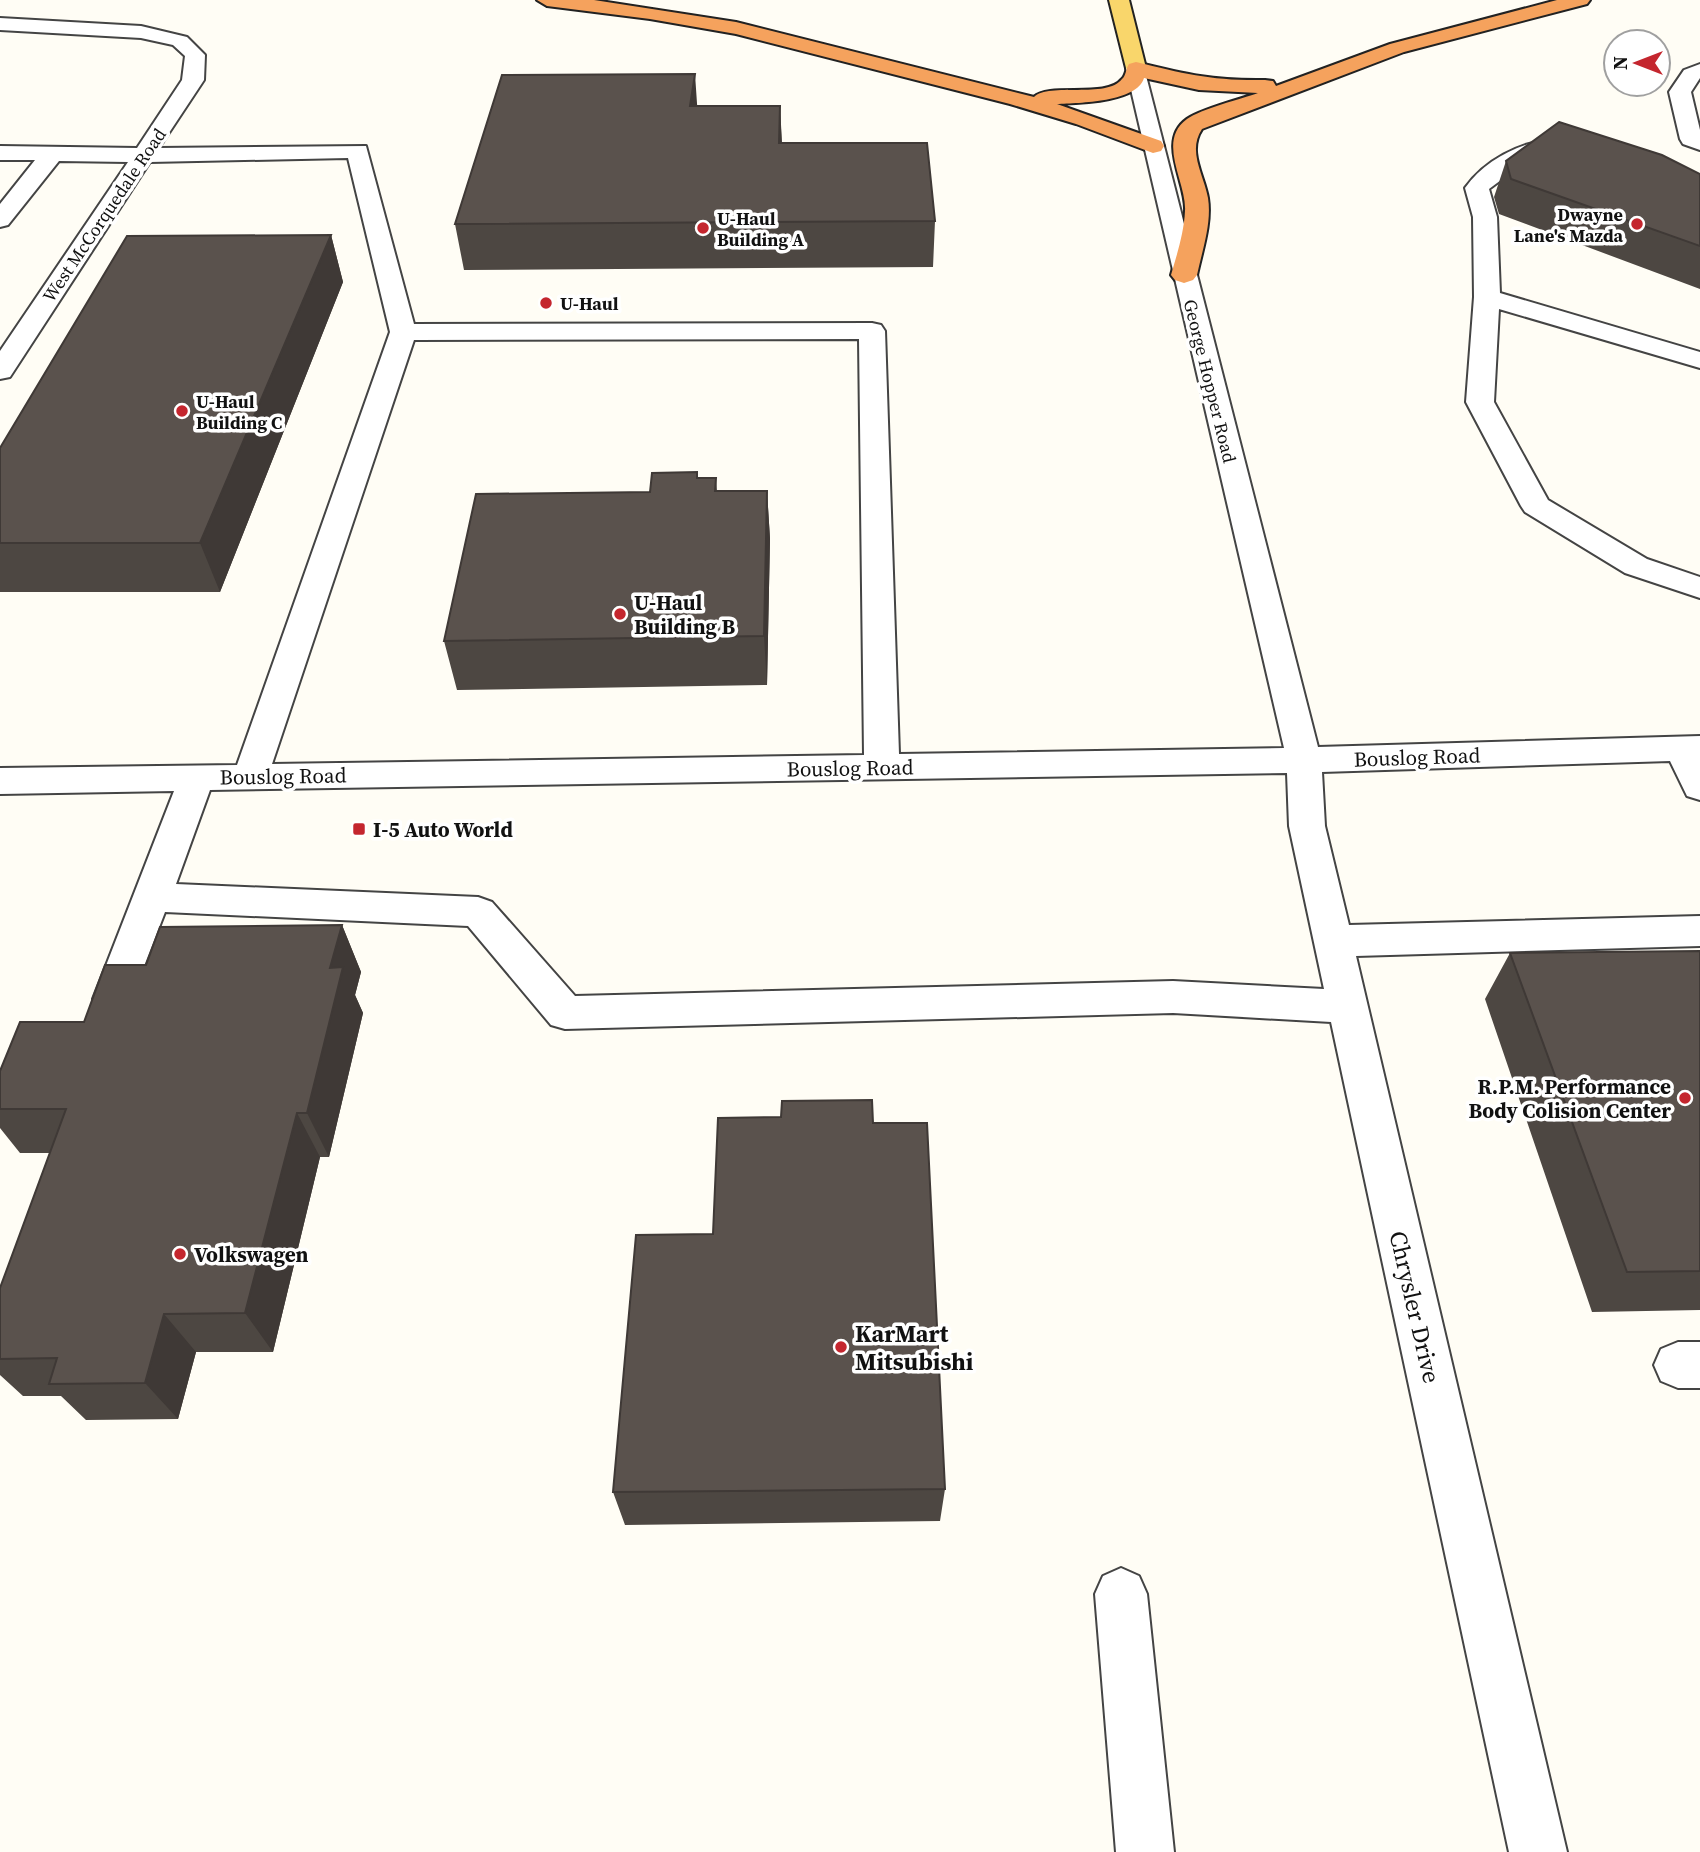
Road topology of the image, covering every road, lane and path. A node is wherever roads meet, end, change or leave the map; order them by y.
1 (547, 0) edge
2 (1119, 0) edge
3 (1580, 0) edge
4 (0, 24) edge
5 (1136, 68) junction
6 (1700, 71) edge
7 (1292, 85) junction
8 (1018, 99) junction
9 (1700, 143) edge
10 (1153, 146) junction
11 (1569, 148) edge
12 (0, 153) edge
13 (52, 154) junction
14 (144, 155) junction
15 (0, 220) edge
16 (1184, 275) junction
17 (1487, 297) junction
18 (403, 332) junction
19 (1700, 360) edge
20 (0, 371) edge
21 (1700, 587) edge
22 (1690, 749) edge
23 (1304, 760) junction
24 (881, 767) junction
25 (250, 777) junction
26 (197, 778) junction
27 (0, 781) edge
28 (1700, 787) edge
29 (152, 897) junction
30 (1700, 931) edge
31 (1333, 942) junction
32 (113, 999) edge
33 (1348, 1007) junction
34 (1121, 1594) dead end
35 (1145, 1852) edge
36 (1538, 1852) edge

1 - 8 highway
2 - 5 main road, George Hopper Road
3 - 7 highway
4 - 14 street, West McCorquedale Road
5 - 7 highway
5 - 8 highway
5 - 10 street, George Hopper Road
6 - 9 street
7 - 16 highway
8 - 10 highway
10 - 16 street, George Hopper Road
11 - 17 street
12 - 13 street
13 - 14 street
13 - 15 street
14 - 18 street
14 - 20 street, West McCorquedale Road
16 - 23 street, George Hopper Road
17 - 19 street
17 - 21 street
18 - 24 street
18 - 25 street
22 - 23 street, Bouslog Road
22 - 28 street
23 - 24 street, Bouslog Road
23 - 31 street, Chrysler Drive
24 - 25 street, Bouslog Road
25 - 26 street, Bouslog Road
26 - 27 street, Bouslog Road
26 - 29 street
29 - 32 street
29 - 33 street
30 - 31 street
31 - 33 street, Chrysler Drive
33 - 36 street, Chrysler Drive
34 - 35 street

